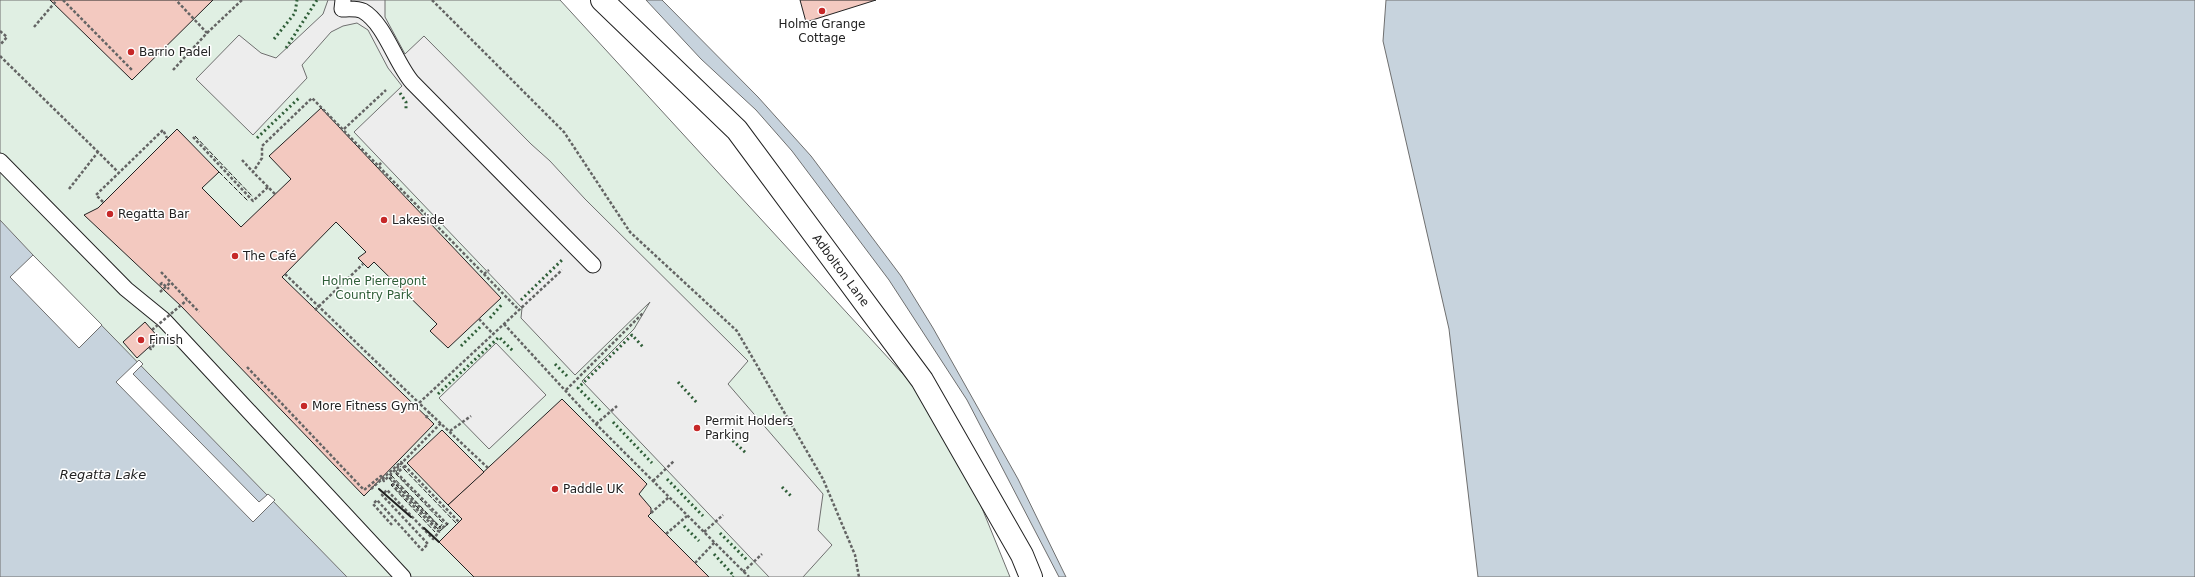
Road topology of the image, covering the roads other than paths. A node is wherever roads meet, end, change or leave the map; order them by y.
1 (343, 0) edge
2 (602, 0) edge
3 (0, 161) edge
4 (593, 265) dead end
5 (403, 577) edge
6 (1031, 577) edge

1 - 4 lane
2 - 6 street, Adbolton Lane
3 - 5 lane

